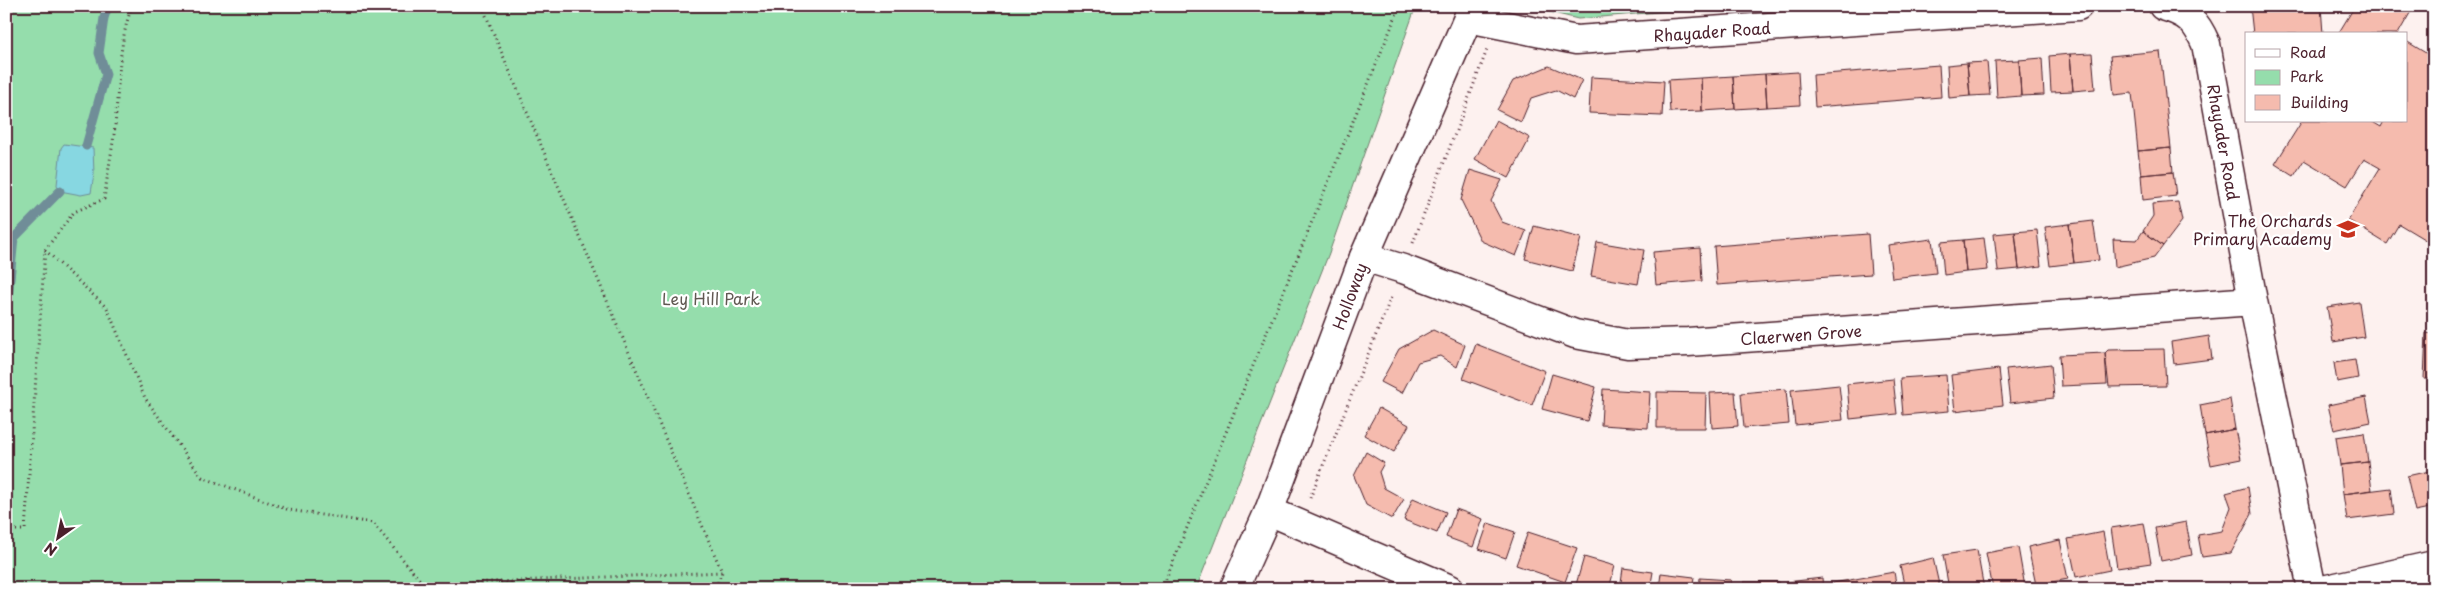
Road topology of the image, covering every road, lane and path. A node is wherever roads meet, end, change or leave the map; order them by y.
1 (132, 6) edge
2 (482, 6) edge
3 (1400, 6) edge
4 (2078, 6) edge
5 (2163, 6) edge
6 (1469, 12) edge
7 (45, 250) junction
8 (1364, 257) junction
9 (2253, 301) junction
10 (1270, 511) junction
11 (6, 530) edge
12 (2434, 565) edge
13 (722, 572) junction
14 (716, 589) edge
15 (1162, 589) edge
16 (1234, 589) edge
17 (1450, 589) edge
18 (2312, 589) edge
19 (2327, 589) edge

1 - 7 path
2 - 13 path
3 - 15 path
4 - 6 street, Rhayader Road
5 - 9 street, Rhayader Road
6 - 8 street, Holloway
7 - 11 path
7 - 13 path
8 - 9 street, Claerwen Grove
8 - 10 street, Holloway
9 - 18 street, Rhayader Road
10 - 16 street, Holloway
10 - 17 street
12 - 19 street
13 - 14 path

